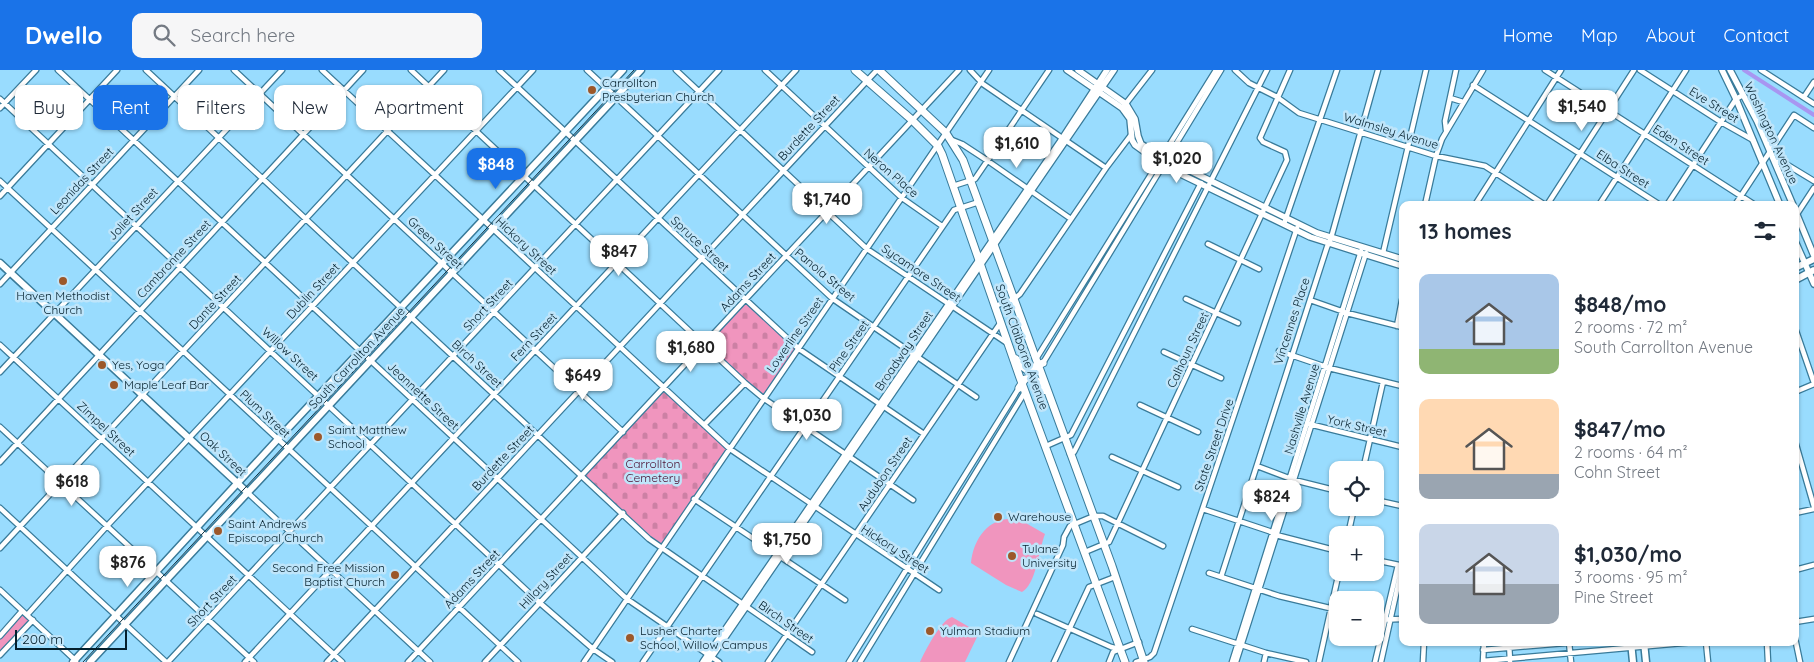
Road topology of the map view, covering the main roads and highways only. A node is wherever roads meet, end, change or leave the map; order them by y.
1 (623, 70) edge
2 (641, 70) edge
3 (855, 70) edge
4 (878, 70) edge
5 (1814, 257) edge
6 (0, 263) edge
7 (1799, 266) edge
8 (1811, 271) edge
9 (1799, 278) edge
10 (1004, 334) junction
11 (1039, 362) junction
12 (1022, 390) junction
13 (1059, 423) junction
14 (238, 484) junction
15 (248, 493) junction
16 (1632, 646) edge
17 (1644, 646) edge
18 (75, 661) edge
19 (1144, 661) edge
20 (90, 662) edge
21 (1125, 662) edge
22 (1633, 662) edge
23 (1646, 662) edge

1 - 14 main road, South Carrollton Avenue
2 - 15 main road, South Carrollton Avenue
3 - 10 main road, South Claiborne Avenue
4 - 11 main road, South Claiborne Avenue
5 - 7 main road
6 - 14 main road, Oak Street
8 - 9 main road
10 - 11 main road
10 - 12 main road, South Claiborne Avenue
11 - 13 main road, South Claiborne Avenue
12 - 13 main road
12 - 21 main road, South Claiborne Avenue
13 - 19 main road, South Claiborne Avenue
14 - 15 main road, Oak Street
14 - 18 main road, South Carrollton Avenue
15 - 20 main road, South Carrollton Avenue
16 - 22 main road
17 - 23 main road

